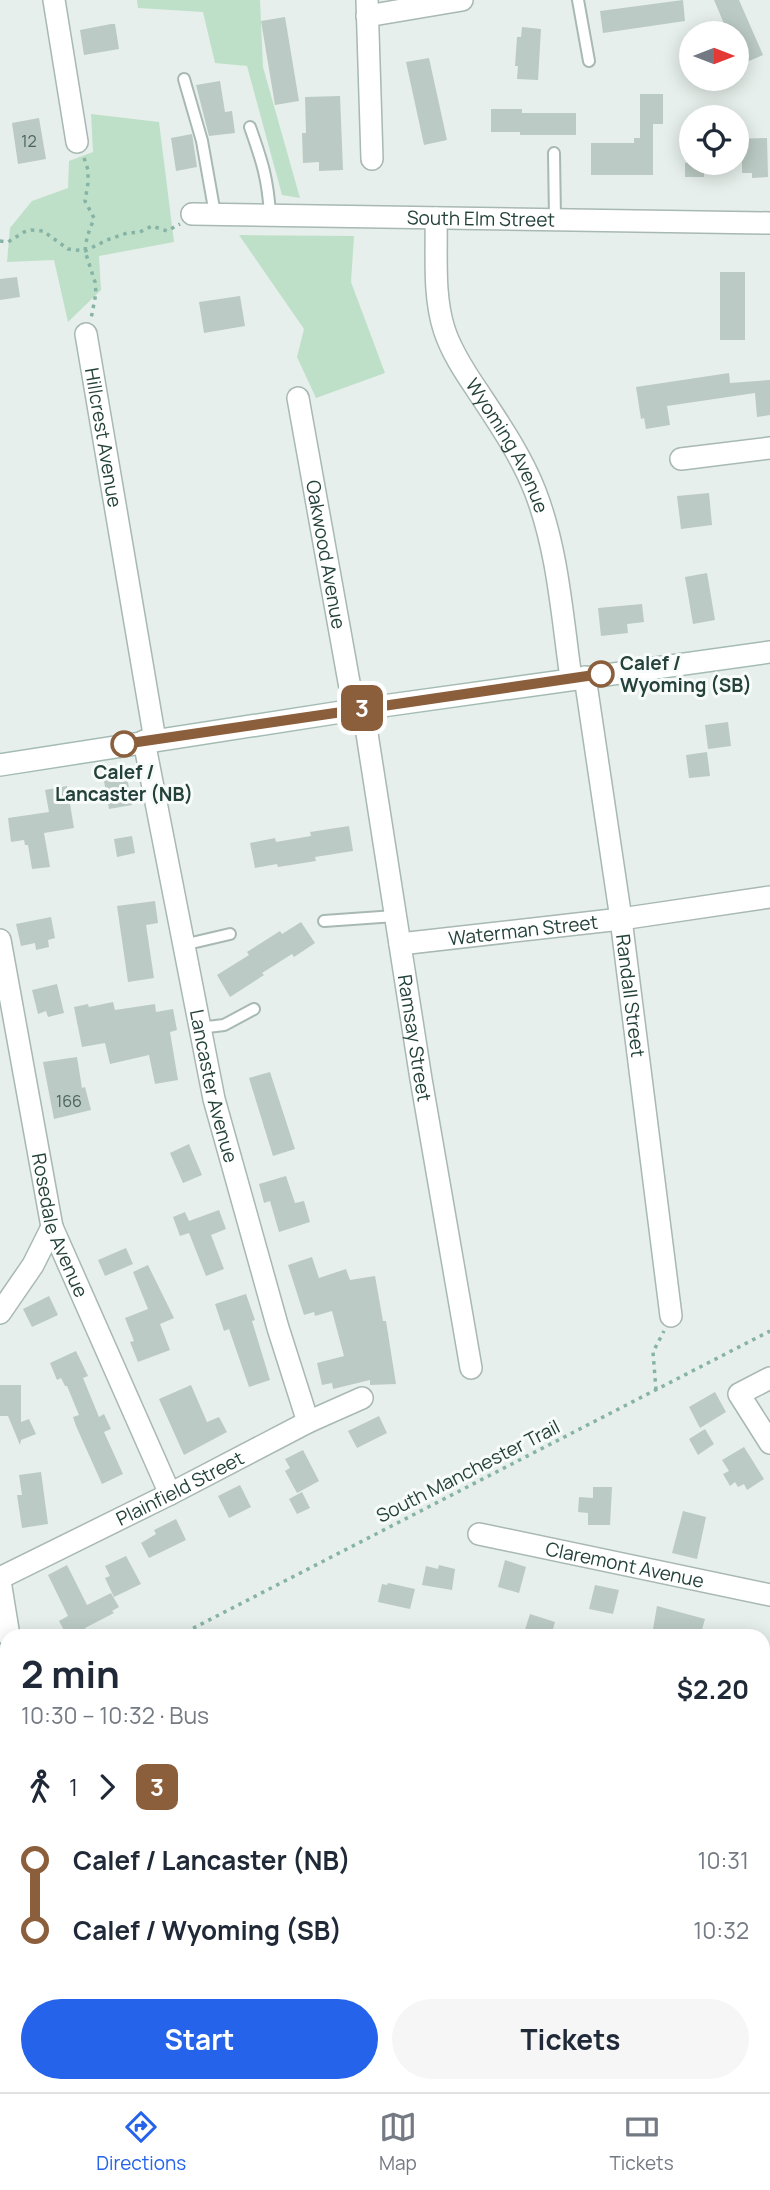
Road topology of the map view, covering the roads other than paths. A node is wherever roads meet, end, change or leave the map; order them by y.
1 (54, 0) edge
2 (463, 0) edge
3 (578, 0) edge
4 (367, 8) edge
5 (589, 61) dead end
6 (184, 79) dead end
7 (250, 127) dead end
8 (78, 142) road end
9 (554, 152) dead end
10 (372, 159) dead end
11 (192, 214) road end
12 (215, 214) junction
13 (270, 215) junction
14 (436, 218) junction
15 (555, 219) junction
16 (770, 223) edge
17 (86, 334) road end
18 (298, 398) dead end
19 (770, 449) edge
20 (681, 459) dead end
21 (770, 652) edge
22 (578, 677) junction
23 (358, 709) junction
24 (150, 740) junction
25 (0, 765) edge
26 (770, 897) edge
27 (395, 916) junction
28 (621, 919) junction
29 (324, 922) dead end
30 (230, 934) dead end
31 (0, 940) edge
32 (400, 944) junction
33 (183, 945) junction
34 (254, 1009) dead end
35 (199, 1028) junction
36 (52, 1227) junction
37 (0, 1313) edge
38 (671, 1317) road end
39 (471, 1368) dead end
40 (770, 1378) edge
41 (362, 1398) dead end
42 (308, 1422) junction
43 (770, 1443) edge
44 (170, 1494) junction
45 (479, 1534) dead end
46 (0, 1580) edge
47 (770, 1595) edge
48 (8, 1629) edge

1 - 8 street
2 - 4 street
3 - 5 lane
4 - 10 street
6 - 12 lane
7 - 13 lane
9 - 15 lane
11 - 12 street, South Elm Street
12 - 13 street, South Elm Street
13 - 14 street, South Elm Street
14 - 15 street, South Elm Street
14 - 22 street, Wyoming Avenue
15 - 16 street, South Elm Street
17 - 24 street, Hillcrest Avenue
18 - 23 street, Oakwood Avenue
19 - 20 street
21 - 22 street
22 - 23 street
22 - 28 street, Randall Street
23 - 24 street
23 - 27 street, Ramsay Street
24 - 25 street
24 - 33 street, Lancaster Avenue
26 - 28 street, Waterman Street
27 - 29 lane
27 - 32 street, Ramsay Street
28 - 32 street, Waterman Street
28 - 38 street, Randall Street
30 - 33 lane
31 - 36 street, Rosedale Avenue
32 - 39 street, Ramsay Street
33 - 35 street, Lancaster Avenue
34 - 35 lane
35 - 42 street, Lancaster Avenue
36 - 37 street
36 - 44 street, Rosedale Avenue
40 - 43 street
41 - 42 street, Plainfield Street
42 - 44 street, Plainfield Street
44 - 46 street, Plainfield Street
45 - 47 street, Claremont Avenue
46 - 48 street

